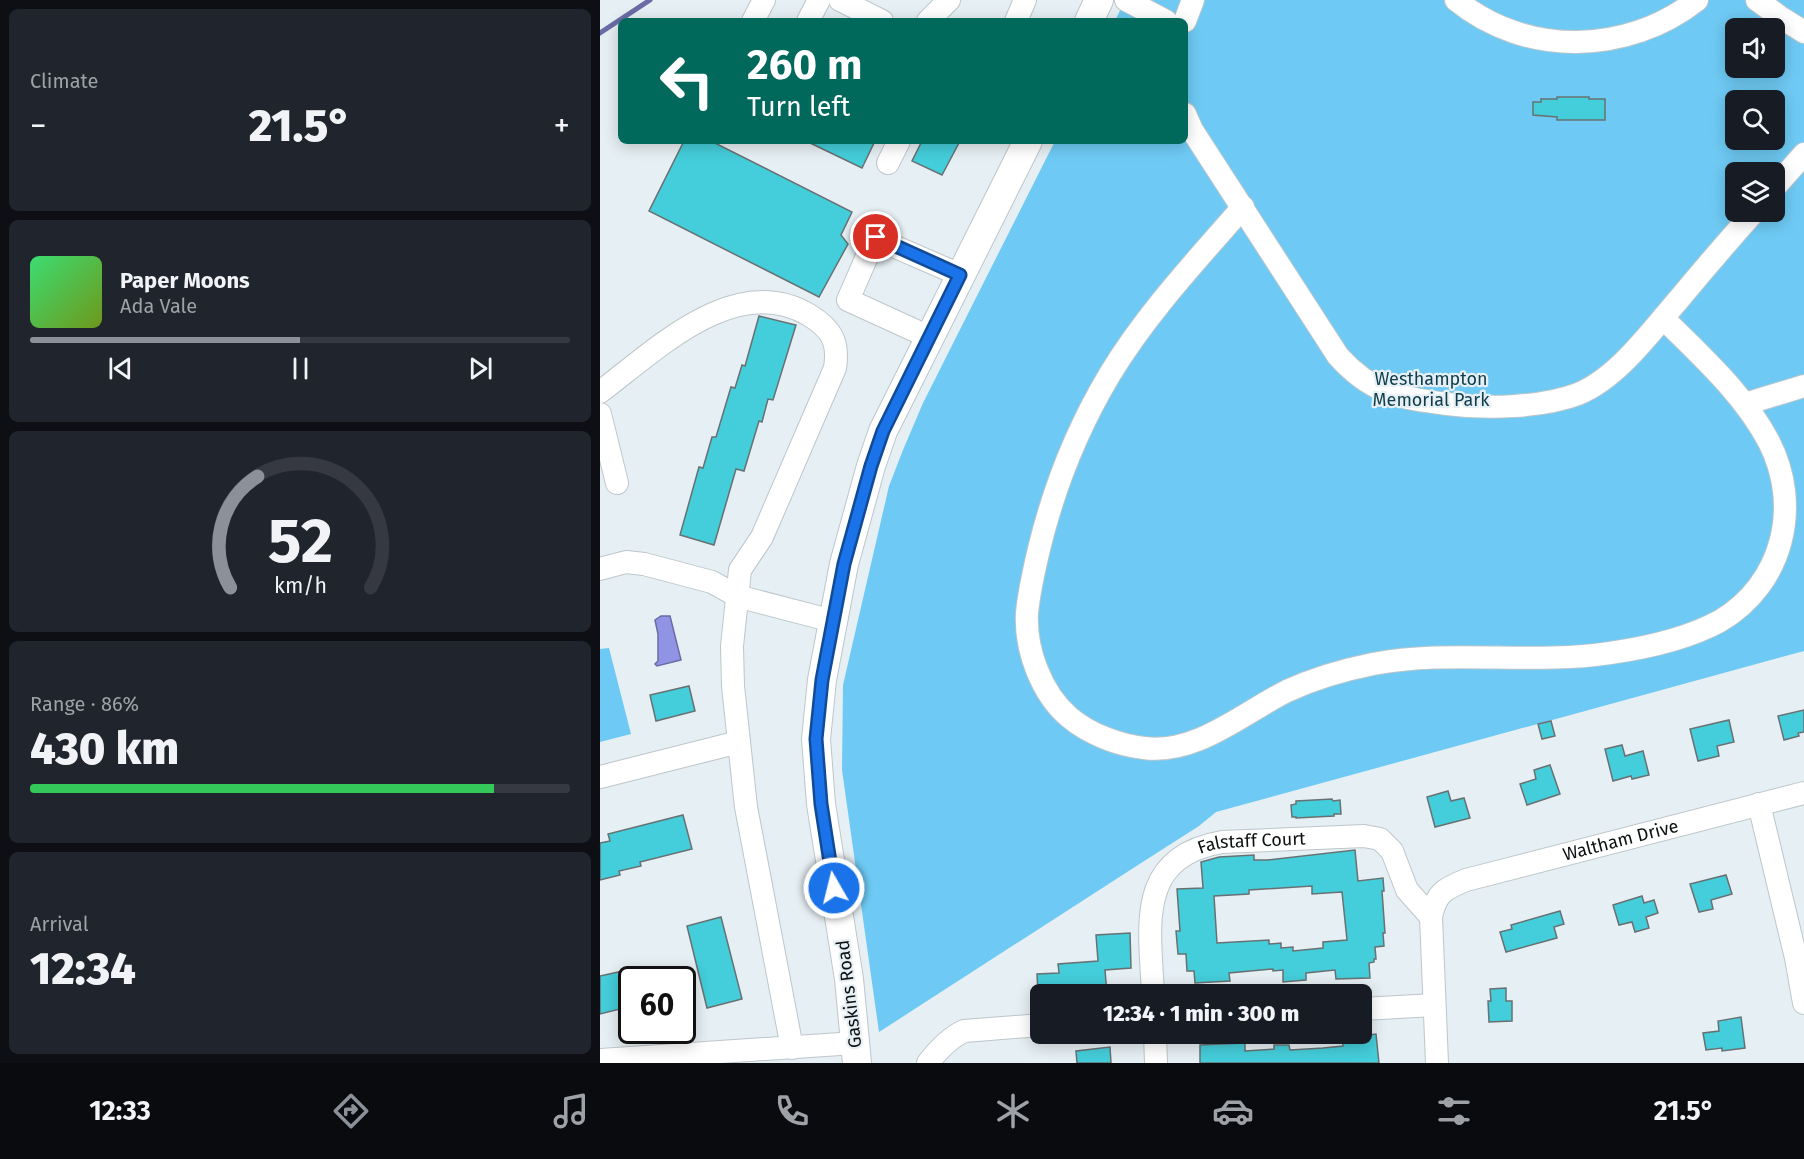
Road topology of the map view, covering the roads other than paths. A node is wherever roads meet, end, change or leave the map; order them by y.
1 (764, 0) edge
2 (819, 0) edge
3 (840, 0) edge
4 (949, 0) edge
5 (1025, 0) edge
6 (1099, 0) edge
7 (1126, 0) edge
8 (1193, 0) edge
9 (1456, 0) edge
10 (1697, 0) edge
11 (1757, 0) edge
12 (755, 18) edge
13 (810, 18) edge
14 (876, 18) edge
15 (931, 18) edge
16 (1017, 18) edge
17 (1090, 18) edge
18 (1160, 18) edge
19 (1186, 18) edge
20 (1804, 32) edge
21 (1188, 121) edge
22 (898, 144) edge
23 (1026, 144) edge
24 (1804, 154) edge
25 (888, 163) dead end
26 (1785, 176) edge
27 (1243, 207) junction
28 (1745, 222) edge
29 (960, 275) junction
30 (1663, 318) junction
31 (929, 337) junction
32 (1804, 386) edge
33 (600, 392) edge
34 (1745, 405) junction
35 (600, 414) edge
36 (617, 483) dead end
37 (1795, 500) edge
38 (600, 569) edge
39 (737, 596) junction
40 (833, 621) junction
41 (739, 742) junction
42 (600, 777) edge
43 (1804, 793) edge
44 (1759, 804) junction
45 (1431, 917) junction
46 (1152, 984) edge
47 (1804, 1003) edge
48 (1434, 1005) junction
49 (1372, 1008) edge
50 (1030, 1026) edge
51 (1155, 1044) edge
52 (792, 1048) junction
53 (856, 1053) edge
54 (600, 1060) edge
55 (928, 1063) edge
56 (1156, 1063) edge
57 (1437, 1063) edge

1 - 12 street
2 - 13 street
3 - 14 street
4 - 15 street
5 - 16 street
6 - 17 main road
7 - 18 street
8 - 19 street
9 - 10 street
11 - 20 street
21 - 27 street
22 - 25 street
23 - 29 main road, Gaskins Road
24 - 26 street
27 - 30 street
27 - 37 street
28 - 30 street
29 - 31 main road, Gaskins Road
29 - 31 street
30 - 34 street
31 - 40 main road, Gaskins Road
32 - 34 street
33 - 39 street
34 - 37 street
35 - 36 street
38 - 39 street
39 - 40 street
39 - 41 street
40 - 53 main road, Gaskins Road
41 - 42 street
41 - 52 street
43 - 44 street, Waltham Drive
44 - 45 street, Waltham Drive
44 - 47 street
45 - 46 street, Falstaff Court
45 - 48 street
48 - 49 street
48 - 57 street
50 - 55 street
51 - 56 street
52 - 53 street
52 - 54 street

